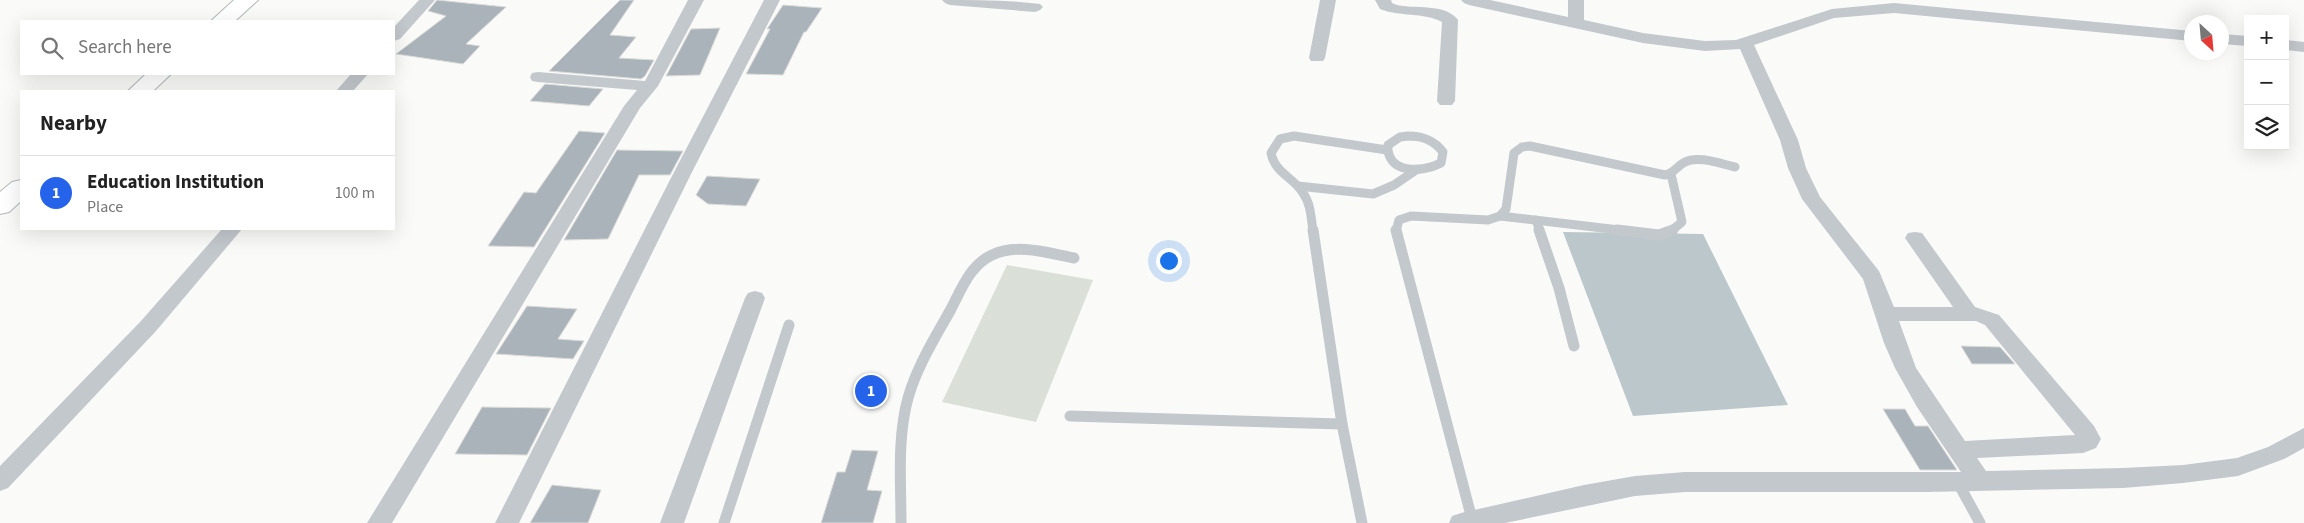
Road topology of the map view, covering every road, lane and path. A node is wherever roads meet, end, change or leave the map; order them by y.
1 (247, 0) edge
2 (427, 0) edge
3 (696, 0) edge
4 (772, 0) edge
5 (950, 0) edge
6 (1328, 0) edge
7 (1383, 0) edge
8 (1469, 0) edge
9 (1576, 0) edge
10 (1918, 5) edge
11 (1035, 7) dead end
12 (223, 20) edge
13 (1576, 24) junction
14 (395, 35) edge
15 (2184, 35) edge
16 (2229, 40) edge
17 (2244, 41) edge
18 (1745, 43) junction
19 (2289, 46) edge
20 (2304, 48) edge
21 (1317, 58) dead end
22 (159, 75) edge
23 (359, 75) edge
24 (538, 77) dead end
25 (650, 86) junction
26 (140, 90) edge
27 (345, 90) edge
28 (1446, 101) dead end
29 (1387, 150) junction
30 (1735, 167) dead end
31 (1416, 170) junction
32 (1671, 174) junction
33 (1298, 186) junction
34 (20, 189) edge
35 (0, 206) edge
36 (1500, 216) junction
37 (1536, 220) junction
38 (231, 230) edge
39 (1916, 238) dead end
40 (1074, 258) dead end
41 (755, 298) dead end
42 (1968, 312) junction
43 (1886, 314) junction
44 (789, 325) dead end
45 (1574, 346) dead end
46 (1070, 416) dead end
47 (1342, 424) junction
48 (2304, 437) edge
49 (1959, 450) junction
50 (0, 481) edge
51 (1969, 481) junction
52 (1468, 522) edge
53 (379, 523) edge
54 (507, 523) edge
55 (672, 523) edge
56 (724, 523) edge
57 (901, 523) edge
58 (1362, 523) edge
59 (1980, 523) edge

1 - 12 highway
2 - 14 street
3 - 25 street
4 - 54 street
5 - 11 street
6 - 21 street
7 - 28 street
8 - 13 street
9 - 13 street
10 - 15 street
10 - 18 street
13 - 18 street
16 - 17 street
18 - 43 street
19 - 20 street
22 - 26 highway
23 - 27 street
24 - 25 street
25 - 53 street
29 - 31 lane
29 - 31 lane
29 - 33 lane
30 - 32 lane
31 - 33 lane
32 - 36 lane
32 - 37 lane
33 - 47 lane
34 - 35 highway
36 - 37 lane
36 - 52 lane
37 - 45 lane
38 - 50 street
39 - 42 street
40 - 57 lane
41 - 55 street
42 - 43 street
42 - 49 street
43 - 49 street
44 - 56 lane
46 - 47 lane
47 - 58 lane
48 - 51 street
49 - 51 street
51 - 52 street
51 - 59 lane

